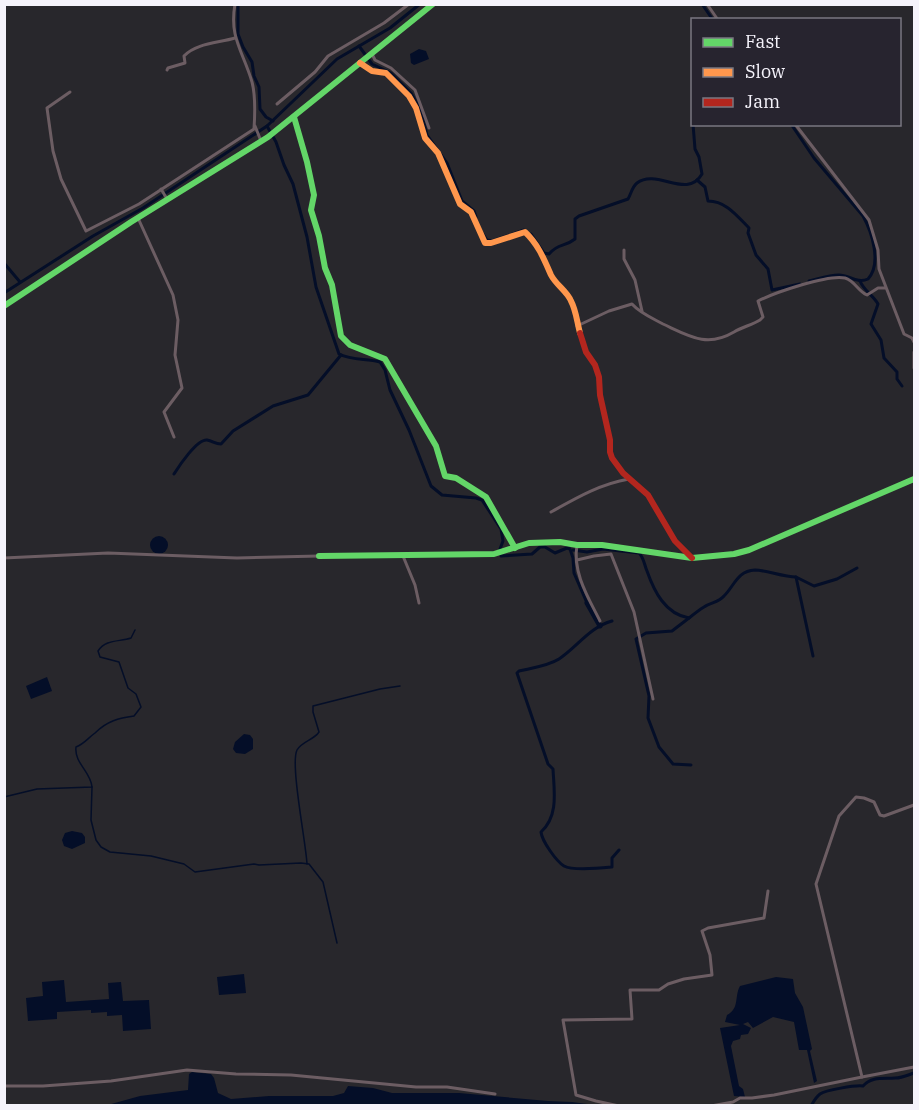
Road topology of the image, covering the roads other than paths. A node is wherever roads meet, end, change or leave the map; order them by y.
1 (236, 4) edge
2 (409, 4) edge
3 (433, 4) edge
4 (707, 4) edge
5 (717, 18) edge
6 (235, 38) junction
7 (372, 54) junction
8 (360, 63) junction
9 (167, 70) dead end
10 (70, 92) dead end
11 (277, 104) dead end
12 (294, 117) junction
13 (255, 124) junction
14 (797, 126) edge
15 (429, 128) dead end
16 (264, 139) junction
17 (161, 189) junction
18 (167, 199) junction
19 (138, 218) junction
20 (624, 250) dead end
21 (885, 288) junction
22 (4, 306) edge
23 (642, 311) junction
24 (577, 326) junction
25 (915, 342) edge
26 (915, 352) edge
27 (915, 368) edge
28 (174, 437) dead end
29 (629, 479) junction
30 (915, 479) edge
31 (551, 512) dead end
32 (577, 545) junction
33 (515, 548) junction
34 (319, 556) joint
35 (403, 556) junction
36 (4, 558) edge
37 (692, 558) junction
38 (577, 560) junction
39 (418, 603) dead end
40 (600, 621) dead end
41 (653, 699) dead end
42 (915, 805) edge
43 (768, 891) dead end
44 (915, 1067) edge
45 (862, 1077) junction
46 (4, 1086) edge
47 (495, 1094) dead end
48 (619, 1106) edge
49 (711, 1106) edge

1 - 6 street
2 - 11 street
3 - 7 street
4 - 5 street
6 - 9 street
6 - 13 street
7 - 8 street
7 - 15 street
8 - 12 street
8 - 24 street
10 - 17 street
12 - 16 street
12 - 33 street
13 - 16 street
13 - 17 street
14 - 21 street
16 - 18 street
17 - 18 street
18 - 19 street
19 - 22 street
19 - 28 street
20 - 23 street
21 - 23 street
21 - 25 street
23 - 24 street
24 - 29 street
26 - 27 street
29 - 31 street
29 - 37 street
30 - 37 street
32 - 33 street
32 - 37 street
32 - 38 street
33 - 35 street
34 - 35 street
34 - 36 street
35 - 39 street
38 - 40 street
38 - 41 street
42 - 45 street
43 - 48 street
44 - 45 street
45 - 49 street
46 - 47 street

